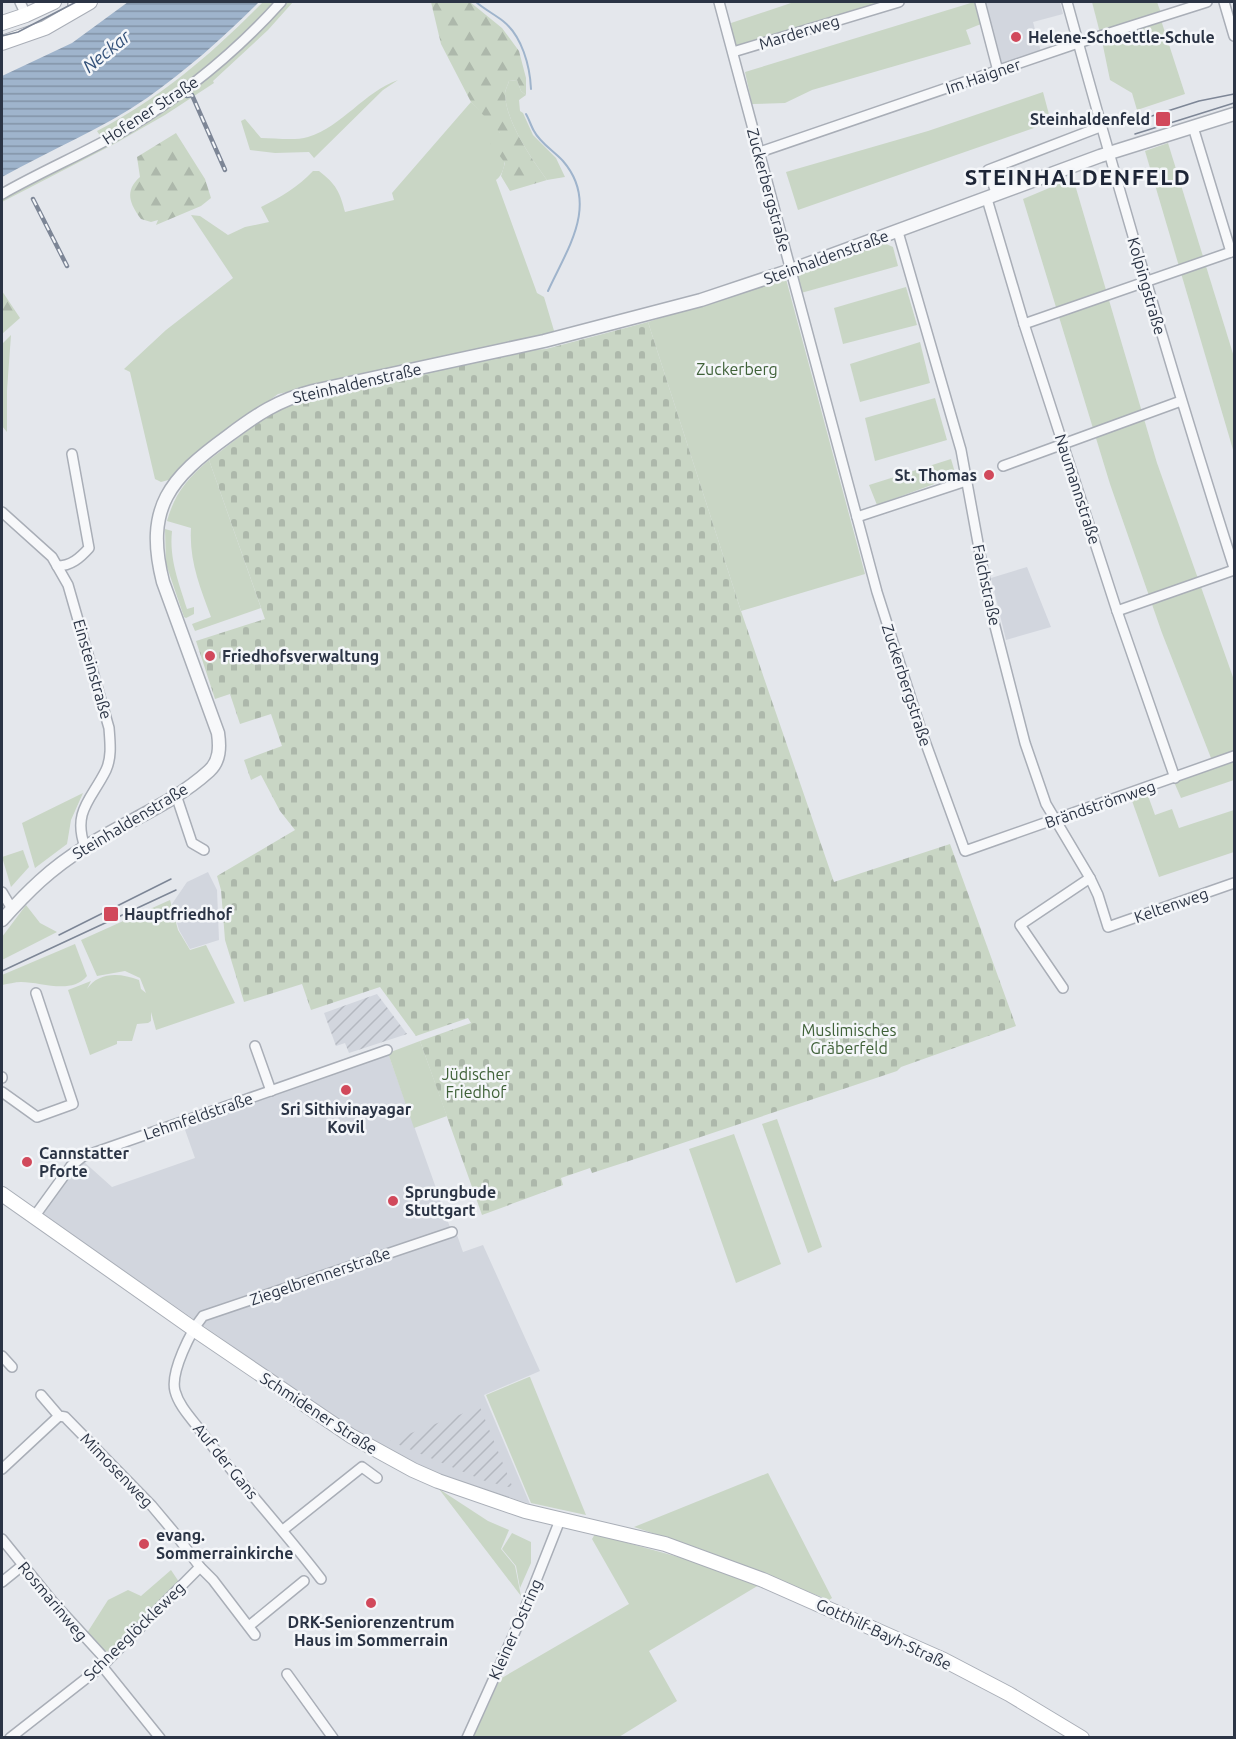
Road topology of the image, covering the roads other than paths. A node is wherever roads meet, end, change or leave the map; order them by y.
1 (20, 2) edge
2 (54, 2) edge
3 (90, 2) edge
4 (281, 2) edge
5 (719, 2) edge
6 (899, 2) edge
7 (980, 2) edge
8 (1067, 2) edge
9 (1207, 2) edge
10 (1224, 2) edge
11 (72, 5) edge
12 (26, 15) junction
13 (2, 23) edge
14 (1234, 36) edge
15 (2, 43) edge
16 (1078, 43) junction
17 (733, 52) junction
18 (998, 71) junction
19 (1234, 114) edge
20 (1193, 127) junction
21 (1100, 128) junction
22 (760, 152) junction
23 (1109, 153) junction
24 (2, 194) edge
25 (992, 197) junction
26 (898, 232) junction
27 (1233, 252) edge
28 (791, 270) junction
29 (1146, 283) junction
30 (1024, 324) junction
31 (1181, 401) junction
32 (1063, 445) junction
33 (72, 454) dead end
34 (1003, 466) dead end
35 (966, 481) junction
36 (2, 512) edge
37 (857, 517) junction
38 (57, 566) junction
39 (1234, 569) edge
40 (1117, 611) junction
41 (1234, 756) edge
42 (1175, 778) junction
43 (176, 795) junction
44 (1056, 819) junction
45 (85, 847) junction
46 (204, 849) dead end
47 (965, 851) joint
48 (1090, 878) junction
49 (1234, 883) edge
50 (2, 892) edge
51 (12, 909) junction
52 (2, 920) edge
53 (1108, 927) joint
54 (1063, 988) dead end
55 (36, 993) dead end
56 (255, 1046) dead end
57 (387, 1050) dead end
58 (271, 1091) junction
59 (2, 1092) edge
60 (2, 1194) edge
61 (34, 1217) junction
62 (452, 1232) dead end
63 (176, 1316) junction
64 (203, 1316) junction
65 (195, 1330) junction
66 (2, 1356) edge
67 (12, 1367) dead end
68 (42, 1395) dead end
69 (58, 1416) junction
70 (2, 1468) edge
71 (377, 1478) dead end
72 (560, 1520) junction
73 (283, 1530) junction
74 (2, 1539) edge
75 (677, 1548) joint
76 (23, 1565) junction
77 (200, 1567) junction
78 (321, 1580) dead end
79 (304, 1581) dead end
80 (2, 1582) edge
81 (249, 1626) junction
82 (255, 1635) dead end
83 (104, 1663) junction
84 (287, 1674) dead end
85 (10, 1737) edge
86 (160, 1737) edge
87 (333, 1737) edge
88 (467, 1737) edge
89 (1082, 1737) edge

1 - 12 street
2 - 12 main road
3 - 11 main road
4 - 24 street, Hofener Straße
5 - 17 street, Zuckerbergstraße
6 - 17 street, Marderweg
7 - 18 street
8 - 16 street, Kolpingstraße
9 - 16 street, Im Haigner
10 - 14 street
11 - 15 main road
12 - 13 main road
16 - 18 street, Im Haigner
16 - 21 street, Kolpingstraße
17 - 22 street, Zuckerbergstraße
18 - 22 street, Im Haigner
19 - 20 street, Steinhaldenstraße
20 - 23 street, Steinhaldenstraße
20 - 27 street
21 - 23 street, Kolpingstraße
21 - 25 street
22 - 28 street, Zuckerbergstraße
23 - 25 street, Steinhaldenstraße
23 - 29 street, Kolpingstraße
25 - 26 street, Steinhaldenstraße
25 - 30 street, Naumannstraße
26 - 28 street, Steinhaldenstraße
26 - 35 street, Falchstraße
27 - 29 street
28 - 37 street, Zuckerbergstraße
28 - 43 street, Steinhaldenstraße
29 - 30 street
29 - 31 street, Kolpingstraße
30 - 32 street, Naumannstraße
31 - 32 street
31 - 39 street, Kolpingstraße
32 - 34 street
32 - 40 street, Naumannstraße
33 - 38 street
35 - 37 street
35 - 44 street, Falchstraße
36 - 38 street, Einsteinstraße
37 - 47 street, Zuckerbergstraße
38 - 45 street, Einsteinstraße
39 - 40 street
40 - 42 street, Naumannstraße
41 - 42 street, Brändströmweg
42 - 44 street, Brändströmweg
43 - 45 street, Steinhaldenstraße
43 - 46 street
44 - 47 street, Brändströmweg
44 - 48 street, Falchstraße
45 - 51 street, Steinhaldenstraße
48 - 53 street, Falchstraße
48 - 54 street
49 - 53 street, Keltenweg
50 - 51 street
51 - 52 street, Steinhaldenstraße
55 - 59 street
56 - 58 street
57 - 58 street, Lehmfeldstraße
58 - 61 street, Lehmfeldstraße
60 - 61 main road, Schmidener Straße
61 - 63 main road, Schmidener Straße
62 - 64 street, Ziegelbrennerstraße
63 - 64 street, Ziegelbrennerstraße
63 - 65 main road, Schmidener Straße
64 - 65 street
65 - 72 main road, Schmidener Straße
65 - 73 street, Auf der Gans
66 - 67 street
68 - 69 street, Mimosenweg
69 - 70 street
69 - 77 street, Mimosenweg
71 - 73 street
72 - 75 main road, Schmidener Straße
72 - 88 street, Kleiner Ostring
73 - 78 street, Auf der Gans
74 - 76 street, Rosmarinweg
75 - 89 main road, Gotthilf-Bayh-Straße
76 - 80 street
76 - 83 street, Rosmarinweg
77 - 81 street, Mimosenweg
77 - 83 street, Schneeglöckleweg
79 - 81 street
81 - 82 street, Mimosenweg
83 - 85 street, Schneeglöckleweg
83 - 86 street, Rosmarinweg
84 - 87 street

